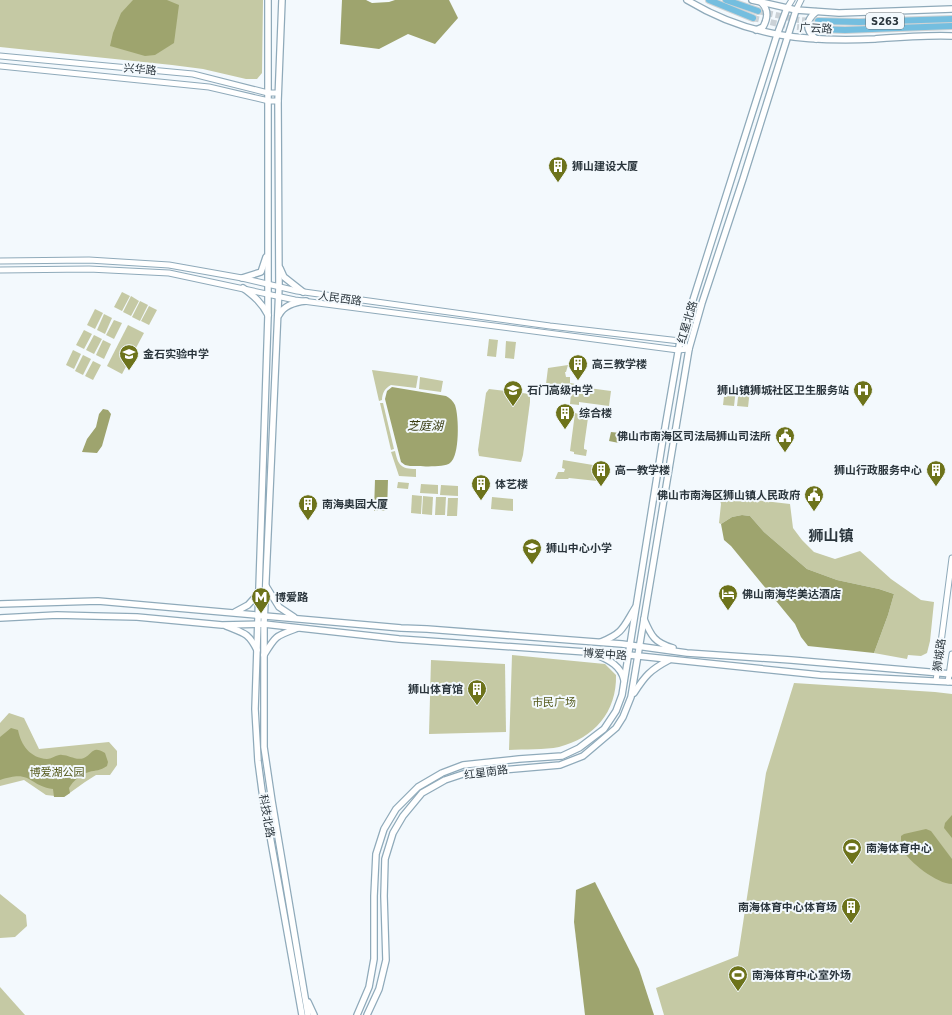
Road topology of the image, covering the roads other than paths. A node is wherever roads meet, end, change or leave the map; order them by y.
1 (268, 0) edge
2 (282, 0) edge
3 (687, 0) edge
4 (709, 0) edge
5 (726, 0) edge
6 (752, 0) edge
7 (792, 0) edge
8 (801, 0) edge
9 (761, 2) junction
10 (787, 8) junction
11 (952, 9) edge
12 (796, 10) junction
13 (758, 11) tunnel mouth
14 (816, 12) junction
15 (753, 18) tunnel mouth
16 (952, 19) edge
17 (818, 21) tunnel mouth
18 (952, 26) edge
19 (818, 29) tunnel mouth
20 (755, 30) junction
21 (777, 35) junction
22 (787, 36) junction
23 (952, 36) edge
24 (816, 39) junction
25 (0, 56) edge
26 (0, 66) edge
27 (268, 93) junction
28 (278, 93) junction
29 (269, 101) junction
30 (278, 101) junction
31 (269, 249) junction
32 (0, 261) edge
33 (279, 264) junction
34 (0, 270) edge
35 (242, 278) junction
36 (269, 285) junction
37 (279, 287) junction
38 (242, 288) junction
39 (302, 292) junction
40 (268, 294) junction
41 (279, 296) junction
42 (306, 301) junction
43 (268, 316) junction
44 (278, 319) junction
45 (680, 341) junction
46 (689, 349) junction
47 (678, 350) junction
48 (952, 558) edge
49 (266, 586) junction
50 (259, 592) junction
51 (0, 604) edge
52 (637, 604) junction
53 (235, 612) junction
54 (261, 615) junction
55 (0, 618) edge
56 (298, 619) junction
57 (644, 619) junction
58 (261, 624) junction
59 (222, 625) junction
60 (299, 628) junction
61 (599, 643) junction
62 (631, 646) junction
63 (640, 647) junction
64 (257, 651) junction
65 (687, 652) junction
66 (591, 653) junction
67 (952, 654) edge
68 (264, 655) junction
69 (629, 655) junction
70 (638, 656) junction
71 (669, 660) junction
72 (936, 673) junction
73 (951, 674) edge
74 (936, 681) junction
75 (950, 682) edge
76 (624, 684) junction
77 (631, 697) junction
78 (297, 987) junction
79 (304, 992) junction
80 (298, 1015) edge
81 (302, 1015) edge
82 (308, 1015) edge
83 (314, 1015) edge
84 (357, 1015) edge
85 (367, 1015) edge

1 - 27 main road
2 - 28 main road
3 - 20 main road, 广云路 / S263
4 - 15 main road
5 - 13 main road
6 - 9 main road, S263
7 - 10 street
8 - 12 street
9 - 10 main road, S263
9 - 20 main road
10 - 12 main road, S263
10 - 21 main road, 红星北路
11 - 14 main road, S263
12 - 14 main road, S263
12 - 22 main road, 红星北路
14 - 24 main road
16 - 17 main road, 广云路 / S263
18 - 19 main road, 广云路 / S263
20 - 21 main road, 广云路 / S263
21 - 22 main road, 广云路 / S263
21 - 45 main road, 红星北路
22 - 24 main road, 广云路 / S263
22 - 46 main road, 红星北路
23 - 24 main road, 广云路 / S263
25 - 27 street, 兴华路
26 - 29 street, 兴华路
27 - 28 street, 兴华路
27 - 29 main road
28 - 30 main road
29 - 30 street, 兴华路
29 - 31 main road
30 - 33 main road
31 - 35 main road
31 - 36 main road
32 - 35 street, 人民西路
33 - 37 main road
33 - 39 main road
34 - 38 street
35 - 36 street, 人民西路
36 - 37 street, 人民西路
36 - 40 main road
37 - 39 street, 人民西路
37 - 41 main road
38 - 40 street
38 - 43 main road
39 - 45 street, 人民西路
40 - 41 street
40 - 43 main road
41 - 42 street
41 - 44 main road
42 - 44 main road
42 - 47 street
43 - 50 main road
44 - 49 main road
45 - 46 street
45 - 47 main road, 红星北路
46 - 47 street
46 - 57 main road, 红星北路
47 - 52 main road, 红星北路
48 - 72 street, 狮城路
49 - 54 main road
49 - 56 main road
50 - 53 main road
50 - 54 main road
51 - 53 main road
52 - 61 main road
52 - 62 main road, 红星北路
53 - 54 main road
54 - 56 main road, 博爱中路
54 - 58 main road, 科技北路
55 - 59 main road
56 - 61 main road, 博爱中路
57 - 63 main road, 红星南路
57 - 65 main road
58 - 59 main road
58 - 60 main road, 博爱中路
58 - 64 main road, 科技北路
58 - 68 main road
59 - 64 main road
60 - 66 main road, 博爱中路
60 - 68 main road
61 - 62 main road, 博爱中路
62 - 63 main road, 博爱中路
62 - 69 main road, 红星南路
63 - 65 main road, 博爱中路
63 - 70 main road, 红星南路
64 - 78 main road, 科技北路
65 - 72 main road, 博爱中路
66 - 69 main road, 博爱中路
66 - 76 main road
67 - 73 street, 狮城路
68 - 79 main road
69 - 70 main road, 博爱中路
69 - 76 main road, 红星南路
70 - 71 main road, 博爱中路
70 - 77 main road, 红星南路
71 - 74 main road, 博爱中路
71 - 77 main road
72 - 73 main road, 博爱中路
72 - 74 street, 狮城路
73 - 75 street, 狮城路
74 - 75 main road, 博爱中路
76 - 84 main road, 红星南路
77 - 85 main road, 红星南路
78 - 80 main road
78 - 81 main road, 科技北路
79 - 82 main road
79 - 83 main road

